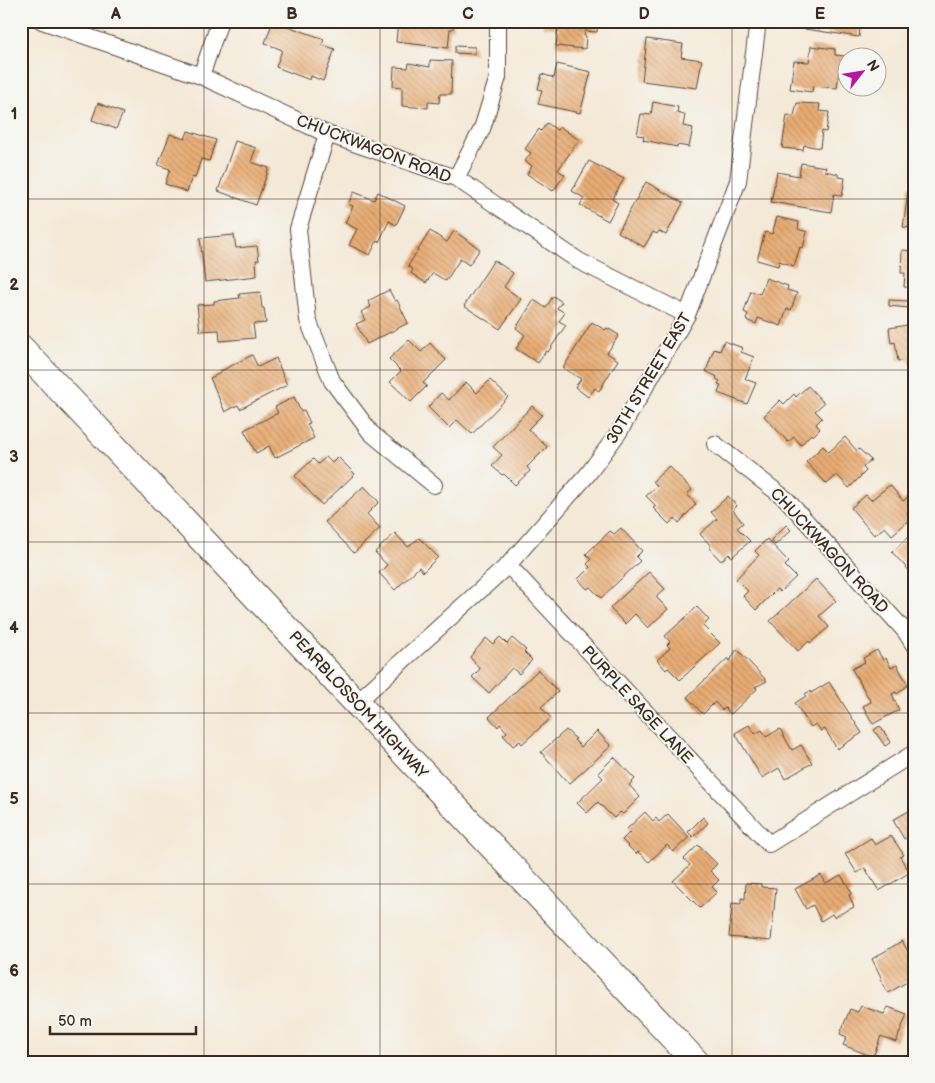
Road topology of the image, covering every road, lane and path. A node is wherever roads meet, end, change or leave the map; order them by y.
1 (42, 21) edge
2 (220, 21) edge
3 (498, 21) edge
4 (758, 21) edge
5 (201, 76) junction
6 (327, 134) junction
7 (456, 178) junction
8 (687, 315) junction
9 (21, 348) edge
10 (715, 444) dead end
11 (434, 485) dead end
12 (508, 565) junction
13 (914, 645) edge
14 (357, 702) junction
15 (914, 753) edge
16 (694, 1061) edge

1 - 5 street, CHUCKWAGON ROAD
2 - 5 street
3 - 7 street
4 - 8 street, 30TH STREET EAST
5 - 6 street, CHUCKWAGON ROAD
6 - 7 street, CHUCKWAGON ROAD
6 - 11 street
7 - 8 street, CHUCKWAGON ROAD
8 - 12 street, 30TH STREET EAST
9 - 14 main road, PEARBLOSSOM HIGHWAY
10 - 13 street, CHUCKWAGON ROAD
12 - 14 street, 30TH STREET EAST
12 - 15 street, PURPLE SAGE LANE
14 - 16 main road, PEARBLOSSOM HIGHWAY

